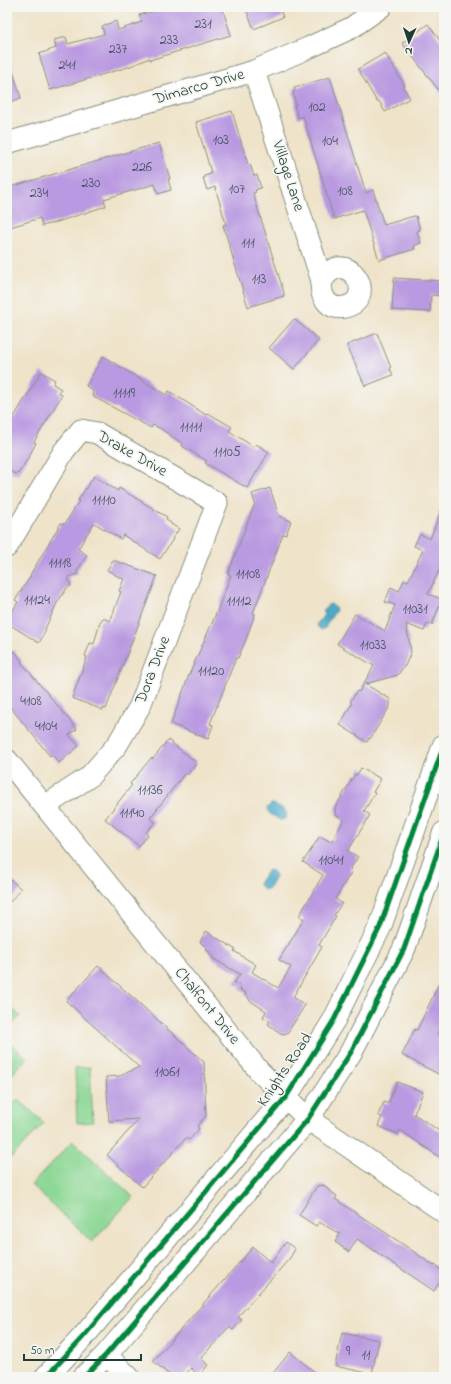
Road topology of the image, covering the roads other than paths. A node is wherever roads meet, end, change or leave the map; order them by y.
1 (381, 7) edge
2 (254, 71) junction
3 (7, 144) edge
4 (322, 281) dead end
5 (218, 503) joint
6 (7, 546) edge
7 (444, 745) edge
8 (7, 760) edge
9 (45, 806) junction
10 (444, 833) edge
11 (286, 1097) junction
12 (308, 1119) junction
13 (444, 1212) edge
14 (106, 1355) junction
15 (46, 1377) edge
16 (84, 1377) edge
17 (129, 1377) edge

1 - 2 street, Dimarco Drive
2 - 3 street, Dimarco Drive
2 - 4 street, Village Lane
5 - 6 street, Drake Drive
5 - 9 street, Dora Drive
7 - 11 main road, Knights Road
8 - 9 street, Chalfont Drive
9 - 11 street, Chalfont Drive
10 - 12 main road
11 - 12 street, Chalfont Drive
11 - 15 main road, Knights Road
12 - 13 street, Chalfont Drive
12 - 14 main road
14 - 16 main road
14 - 17 street

